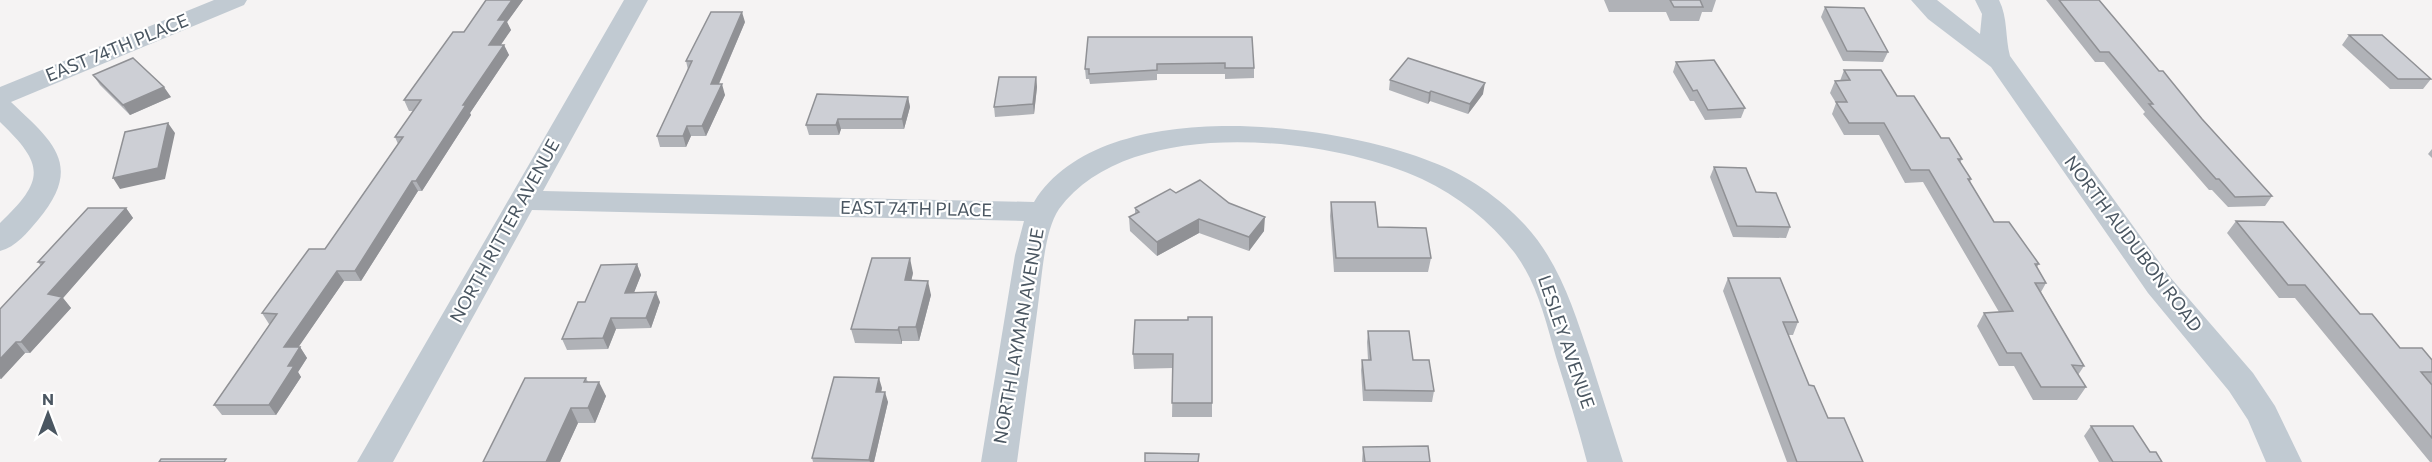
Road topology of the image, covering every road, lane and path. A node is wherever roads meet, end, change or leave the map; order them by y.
1 (235, 0) edge
2 (636, 0) edge
3 (1923, 0) edge
4 (1988, 0) edge
5 (1996, 57) junction
6 (0, 97) edge
7 (0, 107) edge
8 (523, 200) junction
9 (1043, 212) junction
10 (0, 241) edge
11 (375, 462) edge
12 (999, 462) edge
13 (1605, 462) edge
14 (2284, 462) edge

1 - 6 street, EAST 74TH PLACE
2 - 8 street, NORTH RITTER AVENUE
3 - 5 street, NORTH AUDUBON ROAD
4 - 5 street, NORTH AUDUBON ROAD
5 - 14 street, NORTH AUDUBON ROAD
7 - 10 street
8 - 9 street, EAST 74TH PLACE
8 - 11 street, NORTH RITTER AVENUE
9 - 12 street, NORTH LAYMAN AVENUE
9 - 13 street, LESLEY AVENUE

